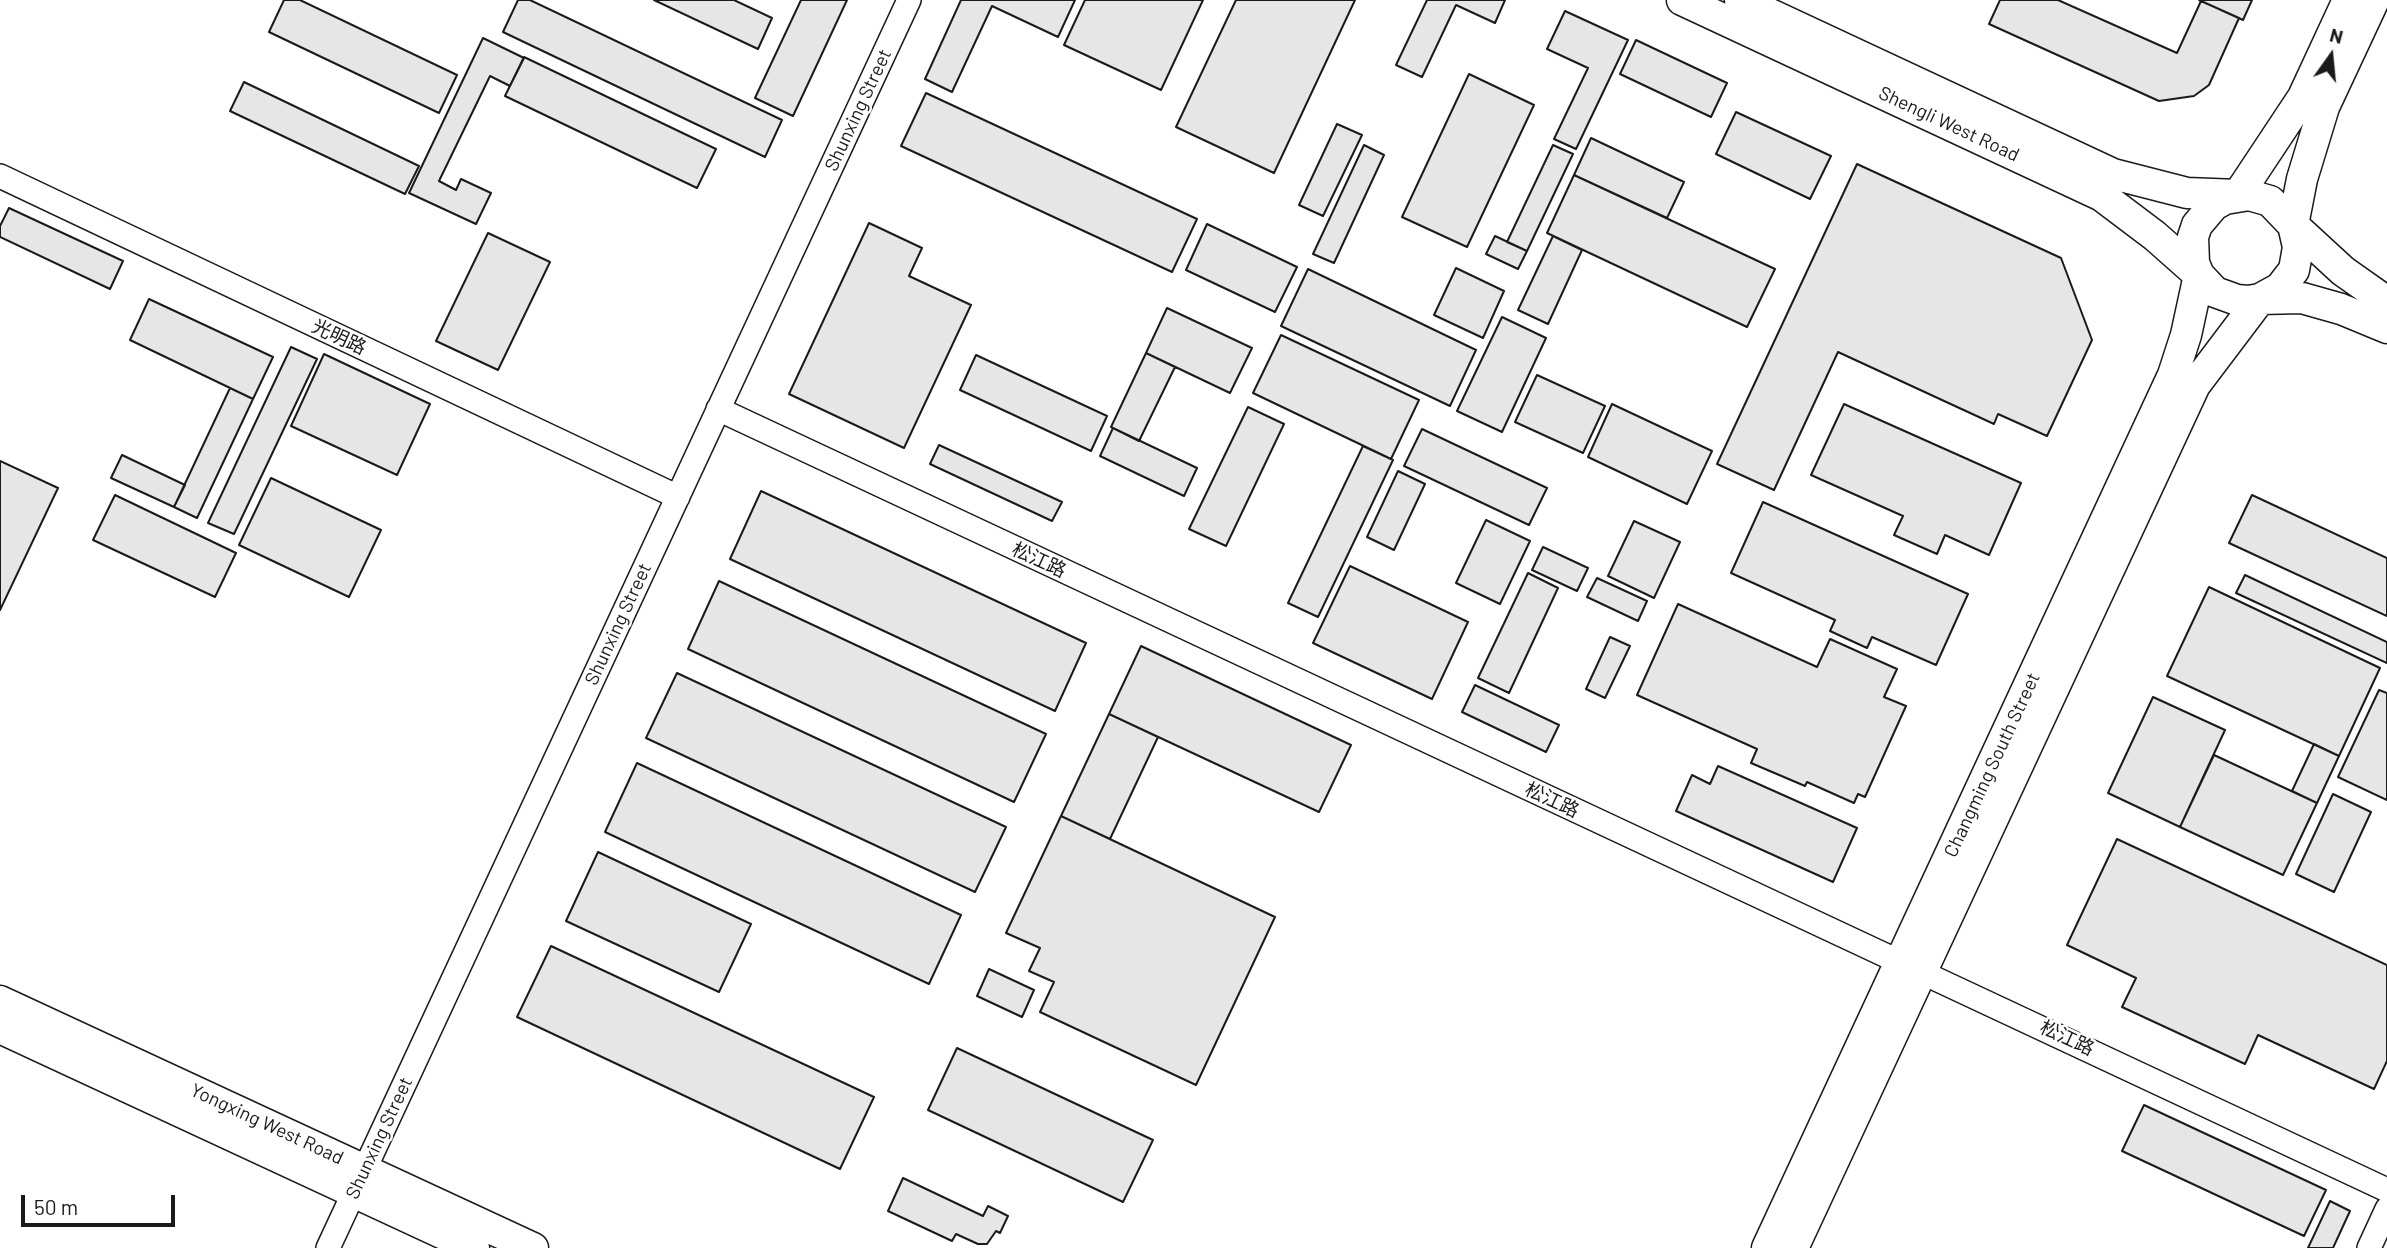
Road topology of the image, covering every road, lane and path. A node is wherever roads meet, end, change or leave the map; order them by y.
1 (909, 0) edge
2 (1682, 0) edge
3 (1740, 0) edge
4 (2348, 0) edge
5 (2374, 0) edge
6 (0, 176) edge
7 (2238, 195) junction
8 (2293, 225) junction
9 (2199, 275) junction
10 (2260, 299) junction
11 (2387, 302) edge
12 (2387, 328) edge
13 (718, 410) junction
14 (677, 497) junction
15 (1911, 966) junction
16 (0, 1001) edge
17 (0, 1028) edge
18 (359, 1181) junction
19 (2387, 1190) edge
20 (2387, 1209) edge
21 (328, 1248) edge
22 (474, 1248) edge
23 (533, 1248) edge
24 (1767, 1248) edge
25 (1793, 1248) edge
26 (2369, 1248) edge

1 - 13 street, Shunxing Street
2 - 9 main road, Shengli West Road
3 - 7 main road, Shengli West Road
4 - 7 main road
5 - 8 main road
6 - 14 street, 光明路
7 - 8 main road
7 - 9 main road
8 - 10 main road
8 - 11 main road
9 - 10 main road
9 - 15 main road, Changming South Street
10 - 12 main road
10 - 15 main road, Changming South Street
13 - 14 street, Shunxing Street
13 - 15 street, 松江路
14 - 18 street, Shunxing Street
15 - 19 street, 松江路
15 - 24 main road, Changming South Street
15 - 25 main road, Changming South Street
16 - 18 main road, Yongxing West Road
17 - 18 main road, Yongxing West Road
18 - 21 street, Shunxing Street
18 - 22 main road, Yongxing West Road
18 - 23 main road, Yongxing West Road
20 - 26 street

